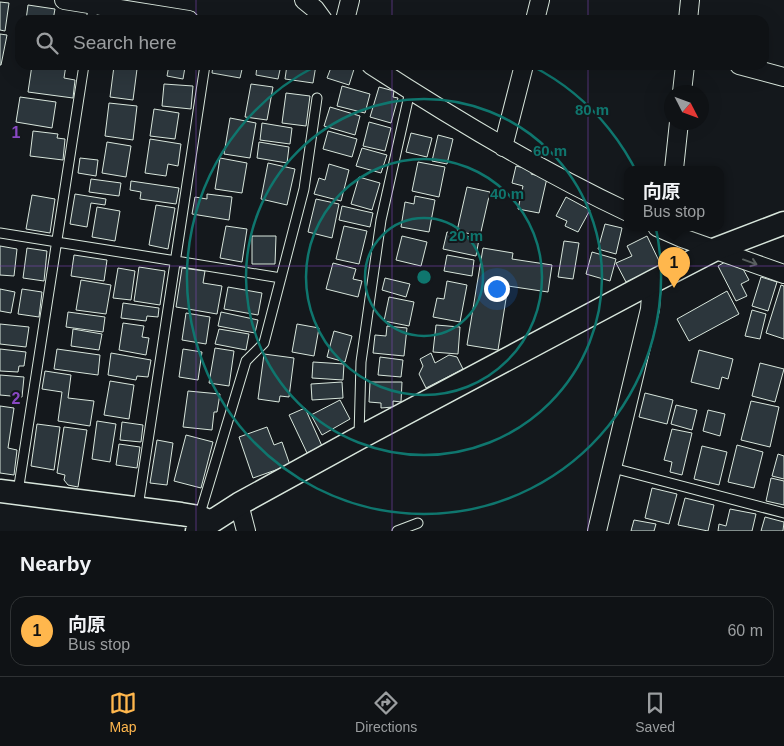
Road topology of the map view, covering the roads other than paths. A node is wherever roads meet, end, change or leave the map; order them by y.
1 (64, 0) edge
2 (304, 0) edge
3 (350, 0) edge
4 (540, 0) edge
5 (690, 0) edge
6 (92, 12) edge
7 (128, 15) edge
8 (319, 15) edge
9 (346, 15) edge
10 (536, 15) edge
11 (688, 15) edge
12 (83, 70) edge
13 (204, 70) edge
14 (378, 70) edge
15 (523, 70) edge
16 (684, 70) edge
17 (758, 70) edge
18 (784, 77) edge
19 (683, 85) edge
20 (410, 91) junction
21 (316, 98) dead end
22 (678, 130) edge
23 (503, 147) junction
24 (674, 166) edge
25 (624, 210) edge
26 (784, 223) edge
27 (670, 231) edge
28 (0, 233) edge
29 (57, 242) junction
30 (716, 249) junction
31 (176, 260) junction
32 (784, 274) edge
33 (281, 278) junction
34 (652, 282) junction
35 (359, 438) junction
36 (613, 468) junction
37 (9, 492) edge
38 (240, 504) junction
39 (138, 508) junction
40 (784, 512) edge
41 (202, 523) edge
42 (418, 523) dead end
43 (246, 531) edge
44 (397, 531) edge
45 (597, 531) edge

1 - 6 street
2 - 8 street
3 - 9 street
4 - 10 street
5 - 11 street
6 - 7 street
12 - 29 lane
13 - 31 lane
14 - 20 street
15 - 23 street
16 - 19 street
17 - 18 street
20 - 23 street
20 - 35 lane
21 - 33 lane
22 - 24 street
23 - 25 street
26 - 30 street
27 - 30 street
28 - 29 lane
29 - 31 lane
29 - 37 lane
30 -> 32 street
30 - 34 street
31 - 33 lane
31 - 39 lane
33 - 41 lane
34 - 35 street
34 - 36 street
35 - 38 street
36 - 40 lane
36 - 45 street
37 - 39 street
38 - 41 street
38 - 43 street
39 - 41 street
42 - 44 lane

